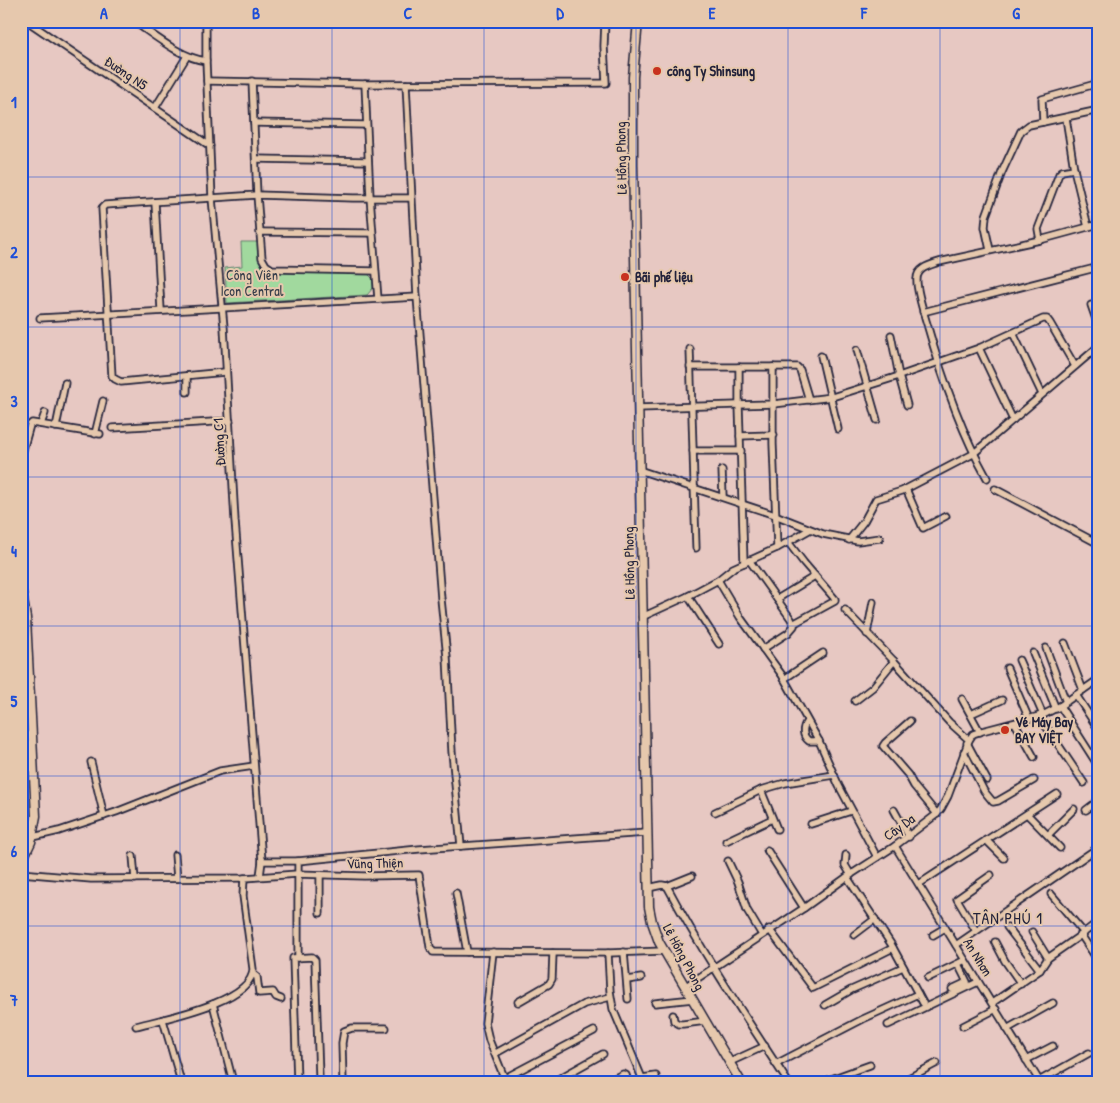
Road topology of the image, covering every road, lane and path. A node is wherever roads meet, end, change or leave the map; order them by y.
1 (25, 21) edge
2 (133, 21) edge
3 (146, 21) edge
4 (206, 21) edge
5 (605, 21) edge
6 (638, 21) edge
7 (21, 25) edge
8 (142, 27) junction
9 (187, 56) junction
10 (206, 61) junction
11 (207, 81) junction
12 (252, 81) junction
13 (1099, 83) edge
14 (365, 84) junction
15 (406, 84) junction
16 (155, 108) junction
17 (1099, 110) edge
18 (1066, 118) junction
19 (1043, 122) junction
20 (254, 123) junction
21 (366, 125) junction
22 (210, 146) junction
23 (256, 159) junction
24 (368, 161) junction
25 (1074, 168) junction
26 (257, 194) junction
27 (370, 197) junction
28 (212, 198) junction
29 (411, 198) junction
30 (155, 202) junction
31 (1099, 224) edge
32 (1088, 227) junction
33 (260, 232) junction
34 (372, 234) junction
35 (1040, 240) junction
36 (990, 250) junction
37 (1099, 268) edge
38 (375, 271) junction
39 (418, 297) junction
40 (378, 299) junction
41 (1090, 305) dead end
42 (222, 308) junction
43 (161, 310) junction
44 (923, 312) junction
45 (108, 314) junction
46 (40, 318) dead end
47 (1099, 328) edge
48 (1013, 333) junction
49 (891, 335) dead end
50 (1099, 346) edge
51 (979, 348) junction
52 (690, 349) dead end
53 (857, 350) dead end
54 (821, 356) dead end
55 (938, 362) junction
56 (1075, 366) junction
57 (690, 367) junction
58 (740, 367) junction
59 (773, 367) junction
60 (225, 372) junction
61 (187, 376) junction
62 (899, 376) junction
63 (65, 383) dead end
64 (868, 385) junction
65 (187, 392) dead end
66 (1042, 394) junction
67 (832, 397) junction
68 (809, 400) junction
69 (103, 401) dead end
70 (774, 404) junction
71 (739, 405) junction
72 (907, 405) dead end
73 (692, 406) junction
74 (638, 408) junction
75 (45, 413) dead end
76 (230, 420) junction
77 (877, 420) dead end
78 (1013, 420) junction
79 (41, 424) junction
80 (56, 427) junction
81 (112, 428) dead end
82 (838, 429) dead end
83 (774, 435) junction
84 (740, 436) junction
85 (693, 451) junction
86 (741, 451) junction
87 (973, 454) junction
88 (21, 457) edge
89 (640, 470) junction
90 (722, 470) dead end
91 (987, 478) dead end
92 (694, 487) junction
93 (906, 489) junction
94 (996, 489) dead end
95 (723, 497) junction
96 (743, 504) junction
97 (775, 515) junction
98 (946, 516) dead end
99 (809, 530) junction
100 (880, 538) dead end
101 (849, 540) junction
102 (788, 542) junction
103 (1099, 544) edge
104 (696, 548) dead end
105 (777, 548) junction
106 (747, 562) junction
107 (815, 576) junction
108 (718, 580) junction
109 (21, 588) edge
110 (688, 596) junction
111 (777, 599) junction
112 (873, 602) dead end
113 (845, 610) dead end
114 (642, 616) junction
115 (793, 624) junction
116 (867, 634) junction
117 (1065, 643) dead end
118 (719, 644) dead end
119 (1046, 648) dead end
120 (763, 649) junction
121 (823, 653) dead end
122 (1033, 653) dead end
123 (1019, 660) dead end
124 (894, 661) junction
125 (1007, 668) dead end
126 (784, 678) junction
127 (1099, 679) edge
128 (1083, 690) junction
129 (1076, 695) junction
130 (962, 699) dead end
131 (1002, 700) dead end
132 (855, 701) dead end
133 (1066, 702) junction
134 (1058, 707) junction
135 (971, 714) junction
136 (1041, 716) junction
137 (1029, 719) junction
138 (806, 720) junction
139 (910, 720) dead end
140 (1015, 722) junction
141 (1099, 730) edge
142 (980, 732) junction
143 (819, 741) junction
144 (968, 742) junction
145 (964, 752) junction
146 (1034, 757) dead end
147 (91, 762) dead end
148 (254, 766) junction
149 (1099, 767) edge
150 (834, 775) junction
151 (987, 780) dead end
152 (1034, 780) dead end
153 (1084, 783) dead end
154 (761, 790) junction
155 (1057, 794) dead end
156 (1099, 800) edge
157 (1074, 809) dead end
158 (894, 810) dead end
159 (1086, 810) dead end
160 (851, 811) junction
161 (715, 812) dead end
162 (937, 814) junction
163 (1027, 814) junction
164 (104, 816) junction
165 (772, 819) junction
166 (811, 824) dead end
167 (777, 829) dead end
168 (646, 833) junction
169 (1048, 835) junction
170 (909, 836) junction
171 (33, 837) junction
172 (986, 840) junction
173 (726, 841) dead end
174 (461, 846) junction
175 (895, 846) junction
176 (1099, 847) edge
177 (1060, 848) dead end
178 (767, 850) dead end
179 (175, 855) dead end
180 (846, 855) dead end
181 (134, 856) dead end
182 (877, 857) junction
183 (1004, 858) dead end
184 (262, 861) junction
185 (298, 861) junction
186 (728, 861) dead end
187 (21, 862) edge
188 (21, 873) edge
189 (297, 874) junction
190 (320, 875) junction
191 (991, 875) dead end
192 (260, 876) junction
193 (692, 876) dead end
194 (849, 876) junction
195 (177, 878) junction
196 (244, 878) junction
197 (135, 879) junction
198 (919, 884) junction
199 (667, 886) junction
200 (648, 888) junction
201 (456, 893) dead end
202 (1051, 894) dead end
203 (804, 908) junction
204 (320, 913) dead end
205 (875, 919) junction
206 (1099, 921) edge
207 (1007, 927) dead end
208 (945, 928) junction
209 (770, 929) junction
210 (976, 931) junction
211 (1032, 932) dead end
212 (762, 934) junction
213 (1083, 934) junction
214 (854, 935) dead end
215 (933, 935) dead end
216 (995, 942) dead end
217 (956, 945) junction
218 (893, 948) junction
219 (664, 951) junction
220 (467, 952) junction
221 (493, 952) junction
222 (554, 952) junction
223 (624, 952) junction
224 (608, 953) junction
225 (298, 958) junction
226 (1048, 958) junction
227 (965, 960) junction
228 (1099, 962) edge
229 (958, 964) junction
230 (903, 967) junction
231 (714, 968) junction
232 (1040, 970) junction
233 (253, 974) junction
234 (641, 978) dead end
235 (928, 978) dead end
236 (628, 980) junction
237 (978, 982) junction
238 (1021, 984) junction
239 (686, 986) junction
240 (952, 989) dead end
241 (918, 994) junction
242 (610, 997) junction
243 (281, 999) dead end
244 (628, 999) dead end
245 (692, 999) junction
246 (518, 1002) dead end
247 (655, 1002) dead end
248 (992, 1002) junction
249 (922, 1003) dead end
250 (1053, 1003) dead end
251 (213, 1004) junction
252 (825, 1005) dead end
253 (996, 1010) junction
254 (673, 1015) dead end
255 (163, 1020) junction
256 (706, 1021) junction
257 (888, 1025) dead end
258 (136, 1026) dead end
259 (963, 1026) dead end
260 (386, 1028) dead end
261 (1007, 1029) junction
262 (594, 1031) dead end
263 (764, 1046) junction
264 (1053, 1046) dead end
265 (496, 1053) junction
266 (1089, 1053) dead end
267 (603, 1054) dead end
268 (1026, 1060) junction
269 (730, 1062) junction
270 (937, 1063) dead end
271 (776, 1064) junction
272 (870, 1065) dead end
273 (319, 1076) dead end
274 (656, 1076) dead end
275 (506, 1080) edge
276 (1039, 1081) edge
277 (181, 1082) edge
278 (232, 1082) edge
279 (297, 1082) edge
280 (343, 1082) edge
281 (553, 1082) edge
282 (606, 1082) edge
283 (628, 1082) edge
284 (741, 1082) edge
285 (788, 1082) edge
286 (823, 1082) edge
287 (901, 1082) edge

1 - 7 street
1 - 16 street, Đường N5
2 - 8 street
3 - 8 street
4 - 10 street, Đường C1
5 - 15 street
6 - 74 main road, Lê Hồng Phong
8 - 9 street
9 - 10 street
9 - 16 street
10 - 11 street, Đường C1
11 - 12 street
11 - 22 street, Đường C1
12 - 14 street
12 - 20 street
13 - 19 street
14 - 15 street
14 - 21 street
15 - 29 street
16 - 22 street, Đường N5
17 - 18 street
18 - 19 street
18 - 25 street
19 - 36 street
20 - 21 street
20 - 23 street
21 - 24 street
22 - 28 street, Đường C1
23 - 24 street
23 - 26 street
24 - 27 street
25 - 32 street
25 - 35 street
26 - 27 street
26 - 28 street
26 - 33 street
27 - 29 street
27 - 34 street
28 - 30 street
28 - 42 street, Đường C1
29 - 39 street
30 - 43 street
30 - 45 street
31 - 32 street
32 - 35 street
33 - 34 street
33 - 38 street
34 - 38 street
35 - 36 street
36 - 44 street
37 - 44 street
38 - 40 street
39 - 40 street
39 - 174 street
40 - 42 street
41 - 47 street
42 - 43 street
42 - 60 street, Đường C1
43 - 45 street
44 - 55 street
45 - 46 street
45 - 61 street
48 - 51 street
48 - 56 street
48 - 66 street
49 - 62 street
50 - 56 street
51 - 55 street
51 - 78 street
52 - 57 street
53 - 64 street
54 - 67 street
55 - 62 street
55 - 87 street
56 - 66 street
57 - 58 street
57 - 73 street
58 - 59 street
58 - 71 street
59 - 68 street
59 - 70 street
60 - 61 street
60 - 76 street, Đường C1
61 - 65 street
62 - 64 street
62 - 72 street
63 - 80 street
64 - 67 street
64 - 77 street
66 - 78 street
67 - 68 street
67 - 82 street
68 - 70 street
69 - 80 street
70 - 71 street
70 - 83 street
71 - 73 street
71 - 84 street
73 - 74 street
73 - 85 street
74 - 89 main road, Lê Hồng Phong
75 - 79 street
76 - 81 street
76 - 148 street, Đường C1
78 - 87 street
79 - 80 street
79 - 88 street
83 - 84 street
83 - 97 street
84 - 86 street
85 - 86 street
85 - 92 street
86 - 96 street
87 - 91 street
87 - 93 street
89 - 92 street
89 - 114 main road, Lê Hồng Phong
90 - 95 street
92 - 95 street
92 - 104 street
93 - 98 street
93 - 101 street
94 - 103 street
95 - 96 street
96 - 97 street
96 - 106 street
97 - 99 street
97 - 105 street
99 - 101 street
99 - 102 street
100 - 101 street
102 - 105 street
102 - 107 street
105 - 106 street
106 - 108 street
106 - 111 street
107 - 111 street
107 - 115 street
108 - 110 street
108 - 120 street
109 - 171 main road
110 - 114 street
110 - 118 street
111 - 115 street
112 - 116 street
113 - 116 street
114 - 168 main road, Lê Hồng Phong
115 - 120 street
116 - 124 street
117 - 128 street
119 - 133 street
120 - 126 street
121 - 126 street
122 - 134 street
123 - 136 street
124 - 132 street
124 - 144 street
125 - 137 street
126 - 138 street
127 - 128 street
128 - 129 street
129 - 133 street
129 - 141 street
130 - 135 street
131 - 135 street
133 - 134 street
134 - 136 street
134 - 149 street
135 - 142 street
136 - 137 street
136 - 153 street
137 - 140 street
138 - 143 street
138 - 143 street
139 - 162 street
140 - 142 street
140 - 146 street
142 - 144 street
143 - 150 street
144 - 145 street, Cây Da
144 - 151 street
145 - 152 street
145 - 162 street, Cây Da
147 - 164 street
148 - 164 street
148 - 184 street, Đường C1
150 - 154 street
150 - 160 street
154 - 161 street
154 - 165 street
155 - 163 street
156 - 159 street
157 - 169 street
158 - 170 street
160 - 166 street
160 - 182 street
162 - 170 street, Cây Da
163 - 169 street
163 - 172 street
164 - 171 street
165 - 167 street
165 - 173 street
168 - 174 street
168 - 200 main road, Lê Hồng Phong
169 - 177 street
170 - 175 street, Cây Da
171 - 187 main road
172 - 183 street
172 - 198 street
174 - 185 street
175 - 182 street, Cây Da
175 - 198 street, An Nhơn
176 - 210 street
178 - 203 street
179 - 195 street
180 - 194 street
181 - 197 street
182 - 194 street, Cây Da
184 - 185 street
184 - 192 street, Đường C1
185 - 189 street
186 - 212 street
188 - 197 street, Vũng Thiện
189 - 190 street, Vũng Thiện
189 - 192 street, Vũng Thiện
189 - 225 street
190 - 204 street
190 - 220 street, Vũng Thiện
191 - 210 street
192 - 196 street, Vũng Thiện
193 - 199 street
194 - 203 street, Cây Da
194 - 205 street
195 - 196 street, Vũng Thiện
195 - 197 street, Vũng Thiện
196 - 233 street
198 - 208 street, An Nhơn
199 - 200 street
199 - 231 street
200 - 219 main road, Lê Hồng Phong
201 - 220 street
202 - 213 street
203 - 209 street, Cây Da
205 - 214 street
205 - 218 street
206 - 213 street
207 - 232 street
208 - 215 street
208 - 217 street, An Nhơn
209 - 212 street, Cây Da
209 - 218 street
210 - 217 street
211 - 226 street
212 - 231 street, Cây Da
213 - 226 street
213 - 228 street
216 - 238 street
217 - 227 street, An Nhơn
218 - 230 street
219 - 223 street, Vũng Thiện
219 - 239 main road, Lê Hồng Phong
220 - 221 street, Vũng Thiện
221 - 222 street, Vũng Thiện
221 - 265 street
222 - 224 street, Vũng Thiện
222 - 246 street
223 - 224 street, Vũng Thiện
223 - 236 street
224 - 242 street
225 - 273 street
225 - 279 street
226 - 232 street
227 - 229 street
227 - 237 street, An Nhơn
229 - 235 street
229 - 240 street
230 - 241 street
230 - 252 street
231 - 239 street, Cây Da
231 - 263 street
232 - 238 street
233 - 243 street
233 - 251 street
234 - 236 street
236 - 244 street
237 - 248 street, An Nhơn
237 - 257 street
238 - 248 street
239 - 245 main road, Lê Hồng Phong
241 - 249 street
241 - 271 street
242 - 265 street
242 - 274 street
245 - 247 street
245 - 256 main road, Lê Hồng Phong
248 - 253 street, An Nhơn
250 - 261 street
251 - 255 street
251 - 278 street
253 - 259 street
253 - 261 street, An Nhơn
254 - 256 street
255 - 258 street
255 - 277 street
256 - 269 main road, Lê Hồng Phong
260 - 280 street
261 - 268 street, An Nhơn
262 - 275 street
263 - 269 street
263 - 271 street
264 - 268 street
265 - 275 street
266 - 276 street
267 - 281 street
268 - 276 street, An Nhơn
269 - 284 main road, Lê Hồng Phong
270 - 287 street
271 - 285 street
272 - 286 street
282 - 283 street

